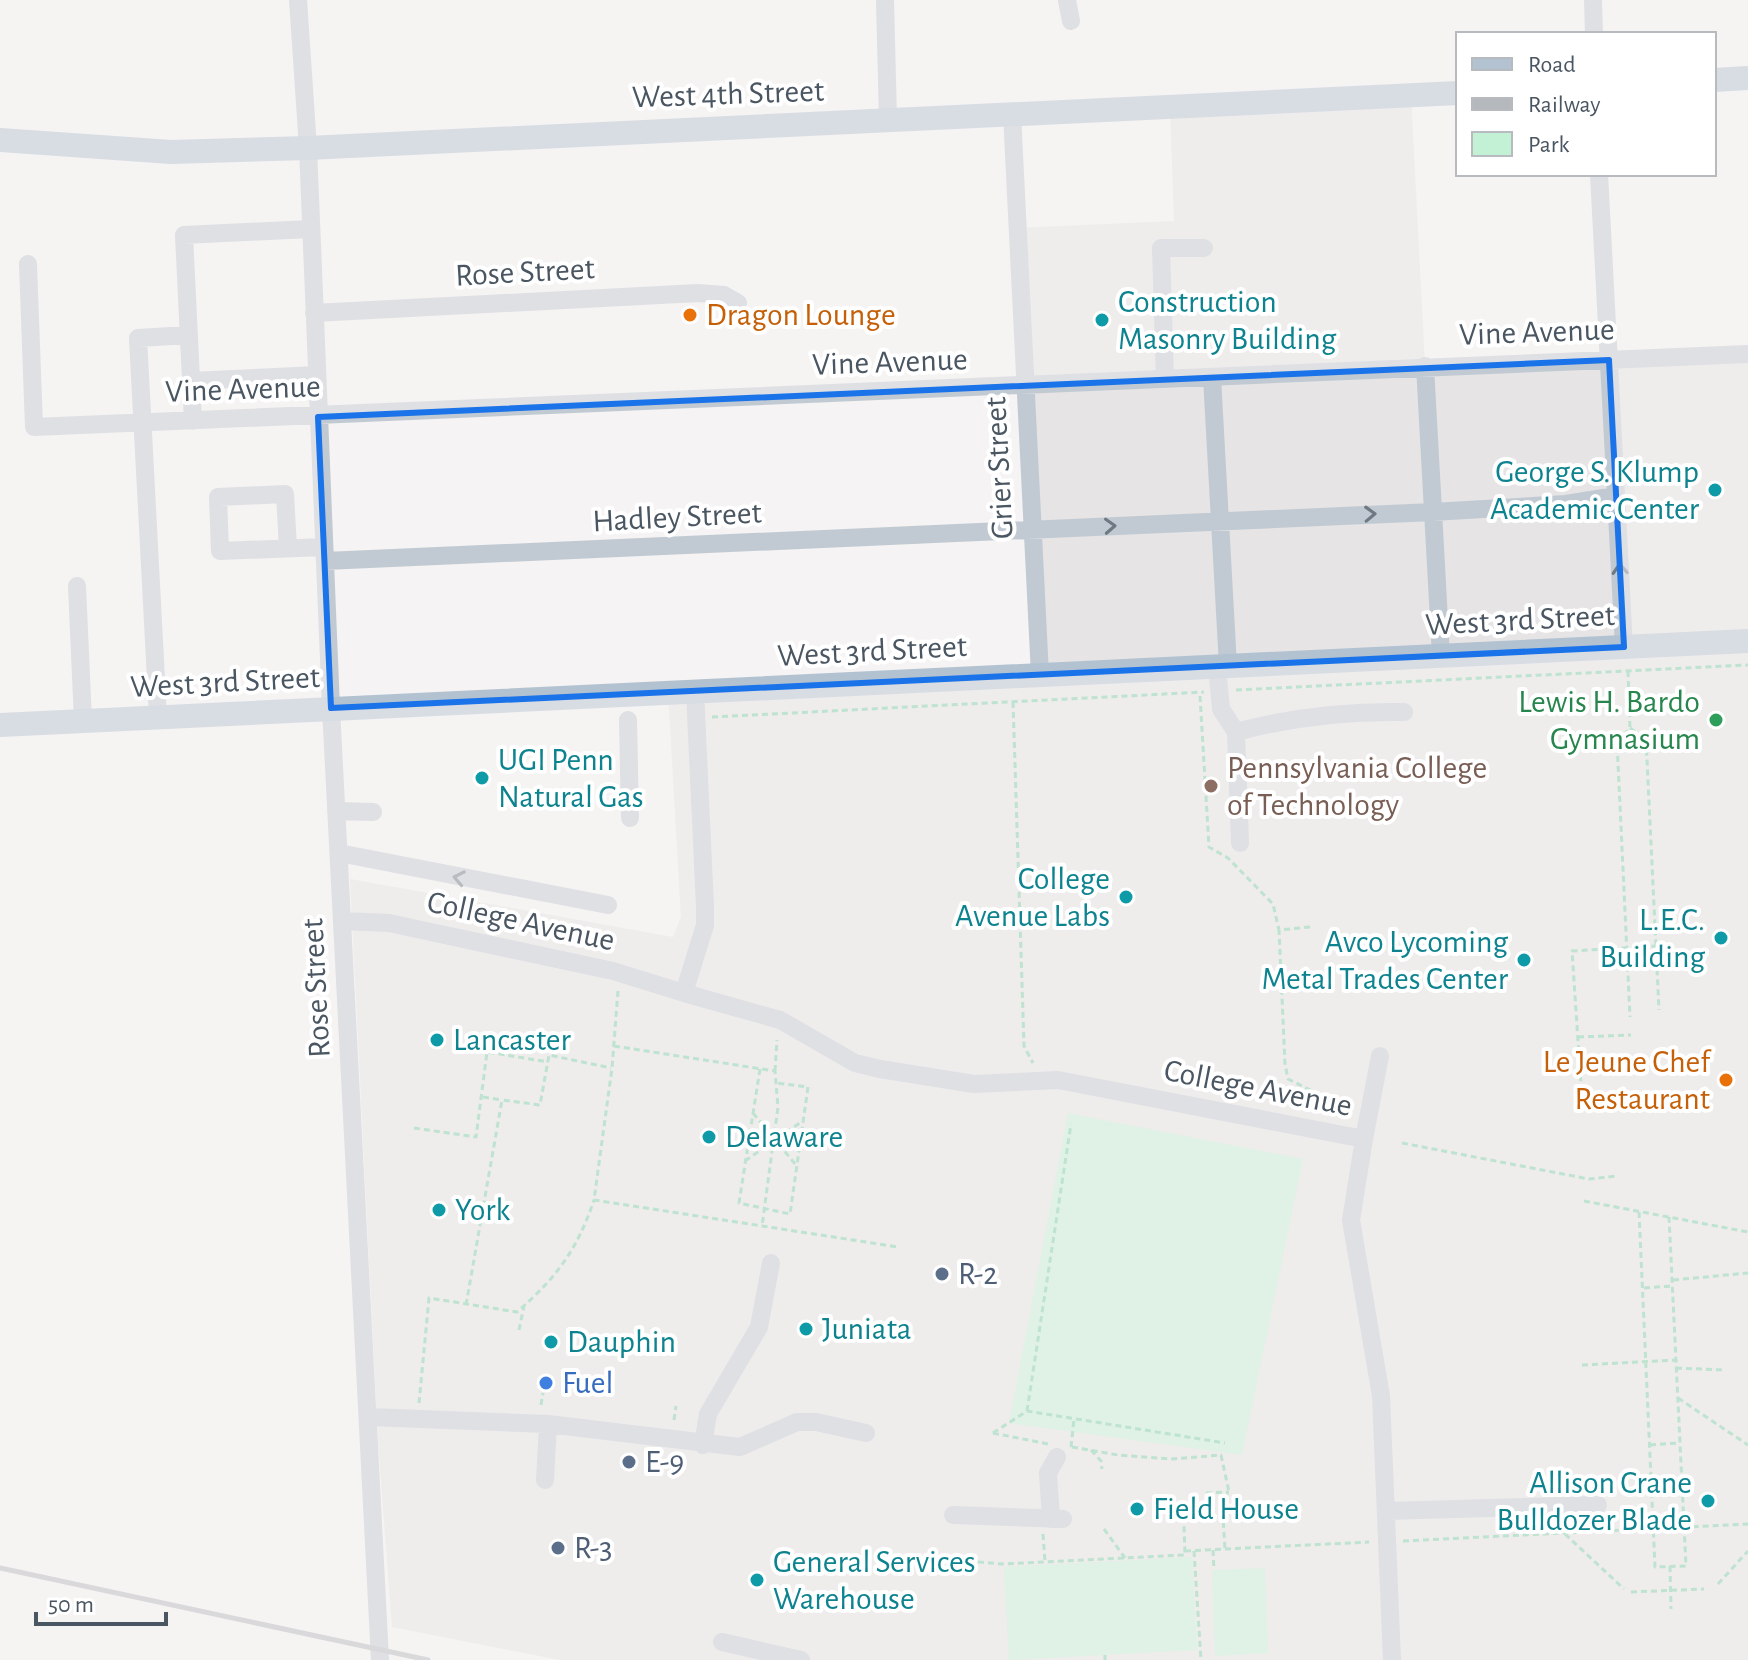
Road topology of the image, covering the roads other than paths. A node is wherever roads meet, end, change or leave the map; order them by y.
1 (298, 0) edge
2 (885, 0) edge
3 (1067, 0) edge
4 (1593, 0) edge
5 (1071, 21) dead end
6 (1594, 32) edge
7 (1748, 78) edge
8 (1716, 80) edge
9 (1456, 93) edge
10 (1012, 114) junction
11 (888, 120) junction
12 (0, 140) edge
13 (308, 148) junction
14 (1599, 176) edge
15 (310, 229) junction
16 (1204, 248) dead end
17 (28, 264) dead end
18 (738, 303) dead end
19 (314, 313) junction
20 (189, 335) junction
21 (1748, 354) edge
22 (1609, 360) junction
23 (1425, 366) junction
24 (317, 375) junction
25 (1212, 377) junction
26 (1165, 379) junction
27 (191, 381) junction
28 (1025, 386) junction
29 (318, 417) junction
30 (193, 421) junction
31 (142, 423) junction
32 (1616, 496) junction
33 (1433, 512) junction
34 (1221, 521) junction
35 (1032, 530) junction
36 (288, 548) junction
37 (324, 554) junction
38 (77, 586) dead end
39 (1748, 641) edge
40 (1624, 647) junction
41 (1441, 656) junction
42 (1222, 666) junction
43 (1040, 675) junction
44 (695, 691) junction
45 (331, 708) junction
46 (1404, 712) dead end
47 (158, 717) junction
48 (628, 720) dead end
49 (83, 721) junction
50 (0, 725) edge
51 (1236, 732) junction
52 (336, 811) junction
53 (373, 812) dead end
54 (630, 818) dead end
55 (1240, 843) dead end
56 (339, 853) junction
57 (608, 905) dead end
58 (342, 921) junction
59 (684, 993) junction
60 (1380, 1056) dead end
61 (1364, 1139) junction
62 (771, 1263) dead end
63 (544, 1416) junction
64 (369, 1417) junction
65 (866, 1433) dead end
66 (703, 1445) junction
67 (1064, 1452) road end
68 (545, 1480) dead end
69 (1598, 1505) dead end
70 (1386, 1511) junction
71 (953, 1515) dead end
72 (722, 1642) dead end
73 (380, 1660) edge
74 (801, 1660) edge
75 (1392, 1660) edge

1 - 13 street, Rose Street
2 - 11 street
3 - 5 street
4 - 6 street
7 - 8 main road
9 - 10 main road, West 4th Street
10 - 11 main road, West 4th Street
10 - 28 street, Grier Street
11 - 13 main road, West 4th Street
12 - 13 main road, West 4th Street
13 - 15 street, Rose Street
14 - 22 street
15 - 19 street, Rose Street
15 - 20 street
16 - 26 street
17 - 31 street, Vine Avenue
18 - 19 street, Rose Street
19 - 24 street, Rose Street
20 - 27 street
20 - 31 street
21 - 22 street, Vine Avenue
22 - 23 street, Vine Avenue
22 - 32 street
23 - 25 street, Vine Avenue
23 - 33 street
24 - 27 street
24 - 29 street, Rose Street
25 - 26 street, Vine Avenue
25 - 34 street
26 - 28 street, Vine Avenue
27 - 30 street
28 - 29 street, Vine Avenue
28 - 35 street, Grier Street
29 - 30 street, Vine Avenue
29 - 37 street, Rose Street
30 - 31 street, Vine Avenue
31 - 47 street
32 - 33 street, Hadley Street
40 -> 32 street
34 -> 33 street, Hadley Street
33 - 41 street
35 -> 34 street, Hadley Street
34 - 42 street
35 - 37 street, Hadley Street
35 - 43 street, Grier Street
36 - 36 street, Hadley Street
36 - 37 street, Hadley Street
37 - 45 street, Rose Street
38 - 49 street
39 - 40 main road, West 3rd Street
40 - 41 main road, West 3rd Street
41 - 42 main road, West 3rd Street
42 - 43 main road, West 3rd Street
42 - 51 street
43 - 44 main road, West 3rd Street
44 - 45 main road, West 3rd Street
44 - 59 street
45 - 47 main road, West 3rd Street
45 - 52 street, Rose Street
46 - 51 street
47 - 49 main road, West 3rd Street
48 - 54 street
49 - 50 main road, West 3rd Street
51 - 55 street
52 - 53 street
52 - 56 street, Rose Street
57 -> 56 street
56 - 58 street, Rose Street
58 - 59 street, College Avenue
58 - 64 street, Rose Street
59 - 61 street, College Avenue
60 - 61 street
61 - 70 street, College Avenue
62 - 66 street
63 - 64 street
63 - 66 street
63 - 68 street
64 - 73 street, Rose Street
65 - 66 street
67 - 71 street
69 - 70 street
70 - 75 street, College Avenue
72 - 74 street

